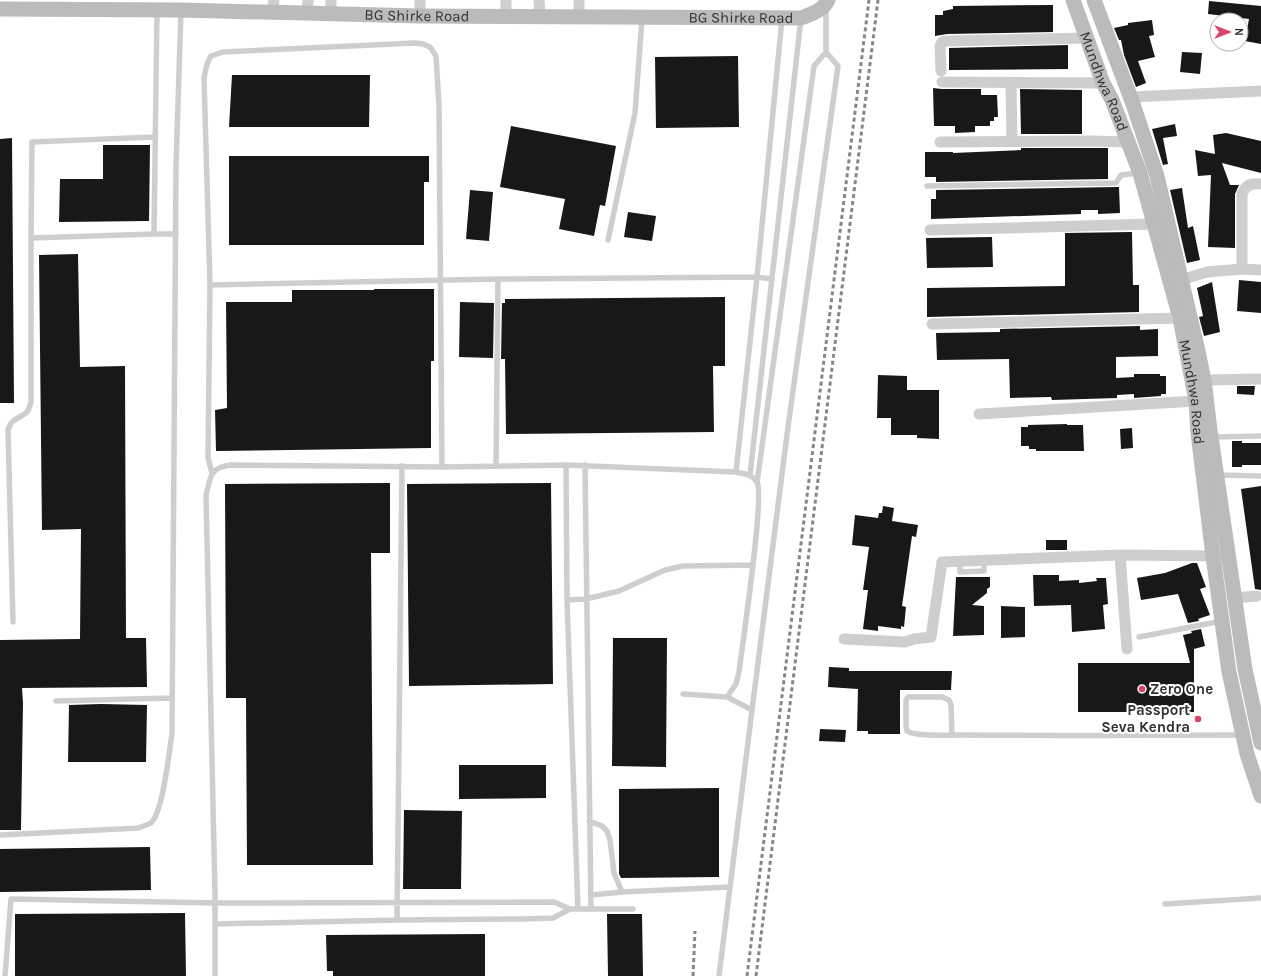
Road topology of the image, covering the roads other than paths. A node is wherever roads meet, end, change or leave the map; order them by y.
1 (420, 0) edge
2 (506, 0) edge
3 (540, 0) edge
4 (579, 0) edge
5 (1073, 0) edge
6 (1078, 0) edge
7 (1085, 0) edge
8 (1094, 0) edge
9 (827, 2) edge
10 (72, 5) edge
11 (273, 6) edge
12 (307, 7) edge
13 (331, 7) edge
14 (0, 9) edge
15 (157, 10) junction
16 (181, 10) junction
17 (420, 16) junction
18 (506, 16) junction
19 (540, 16) junction
20 (579, 16) junction
21 (642, 16) junction
22 (782, 18) junction
23 (801, 18) junction
24 (1091, 32) junction
25 (826, 52) junction
26 (1122, 75) junction
27 (1011, 82) junction
28 (1106, 89) junction
29 (1261, 91) edge
30 (1131, 97) junction
31 (155, 138) junction
32 (940, 142) dead end
33 (1012, 142) junction
34 (1128, 142) junction
35 (1140, 173) junction
36 (1261, 184) edge
37 (928, 186) dead end
38 (1153, 224) junction
39 (930, 230) dead end
40 (154, 234) junction
41 (176, 234) junction
42 (32, 238) junction
43 (608, 240) dead end
44 (1242, 269) junction
45 (1261, 270) edge
46 (757, 277) junction
47 (498, 279) junction
48 (772, 279) junction
49 (1181, 280) junction
50 (441, 281) junction
51 (210, 285) junction
52 (1180, 318) junction
53 (932, 324) dead end
54 (1261, 379) edge
55 (1204, 380) junction
56 (1196, 401) junction
57 (979, 414) dead end
58 (1261, 436) edge
59 (1211, 437) junction
60 (496, 465) junction
61 (566, 465) junction
62 (585, 465) junction
63 (402, 466) junction
64 (442, 467) junction
65 (736, 472) junction
66 (212, 473) junction
67 (750, 475) junction
68 (1217, 475) junction
69 (1261, 476) edge
70 (758, 483) junction
71 (1120, 555) junction
72 (1213, 556) junction
73 (1229, 556) junction
74 (753, 565) junction
75 (1256, 596) dead end
76 (1235, 598) junction
77 (568, 600) junction
78 (586, 600) junction
79 (1222, 621) junction
80 (13, 622) dead end
81 (1139, 637) dead end
82 (844, 640) dead end
83 (1127, 649) dead end
84 (683, 694) dead end
85 (727, 697) junction
86 (172, 698) junction
87 (56, 701) dead end
88 (752, 710) junction
89 (952, 735) junction
90 (1242, 735) junction
91 (1261, 743) edge
92 (1254, 752) edge
93 (1261, 796) edge
94 (589, 821) junction
95 (0, 836) edge
96 (730, 886) junction
97 (622, 892) junction
98 (591, 895) junction
99 (1261, 898) edge
100 (396, 902) junction
101 (215, 903) junction
102 (1164, 904) dead end
103 (591, 908) junction
104 (570, 909) junction
105 (578, 909) junction
106 (633, 909) dead end
107 (397, 920) junction
108 (215, 924) junction
109 (5, 976) edge
110 (215, 976) edge
111 (719, 976) edge

1 - 17 street
2 - 18 street
3 - 19 street
4 - 20 street
5 - 24 main road, Mundhwa Road
6 - 24 main road
7 - 24 main road
8 - 26 main road, Mundhwa Road
9 - 23 main road, BG Shirke Road
9 - 25 lane
10 - 14 main road, BG Shirke Road
10 - 15 main road, BG Shirke Road
11 - 12 main road, BG Shirke Road
11 - 16 main road, BG Shirke Road
12 - 13 main road, BG Shirke Road
13 - 17 main road, BG Shirke Road
15 - 16 main road, BG Shirke Road
15 - 31 lane
16 - 41 lane
17 - 18 main road, BG Shirke Road
18 - 19 main road, BG Shirke Road
19 - 20 main road, BG Shirke Road
20 - 21 main road, BG Shirke Road
21 - 22 main road, BG Shirke Road
21 - 43 lane
22 - 23 main road, BG Shirke Road
22 - 46 lane
23 - 48 lane
24 - 26 main road
24 - 27 street
24 - 28 main road, Mundhwa Road
25 - 70 lane
25 - 88 lane
26 - 30 main road, Mundhwa Road
27 - 28 street
27 - 33 street
28 - 34 main road, Mundhwa Road
29 - 30 street
30 - 49 main road, Mundhwa Road
31 - 40 lane
31 - 42 lane
32 - 33 street
33 - 34 street
34 - 35 main road, Mundhwa Road
35 - 37 lane
35 - 38 main road, Mundhwa Road
36 - 44 street
38 - 39 street
38 - 52 main road, Mundhwa Road
40 - 41 lane
40 - 42 lane
41 - 86 lane
42 - 80 lane
44 - 45 street
44 - 49 street
46 - 47 lane
46 - 48 lane
46 - 65 lane
47 - 50 lane
47 - 60 lane
48 - 67 lane
49 - 55 main road, Mundhwa Road
50 - 51 lane
50 - 51 lane
50 - 64 lane
51 - 66 lane
52 - 53 street
52 - 56 main road, Mundhwa Road
54 - 55 street
55 - 59 main road, Mundhwa Road
56 - 57 street
56 - 72 main road, Mundhwa Road
58 - 59 lane
59 - 68 main road, Mundhwa Road
60 - 61 lane
60 - 64 lane
61 - 62 lane
61 - 77 lane
62 - 65 lane
62 - 78 lane
63 - 64 lane
63 - 66 lane
63 - 100 lane
65 - 67 lane
66 - 101 lane
67 - 70 lane
68 - 69 lane
68 - 73 main road, Mundhwa Road
70 - 74 lane
71 - 72 street
71 - 82 street
71 - 83 street
72 - 73 street
72 - 79 main road, Mundhwa Road
73 - 76 main road, Mundhwa Road
74 - 78 lane
74 - 85 lane
75 - 76 street
76 - 91 main road, Mundhwa Road
77 - 78 lane
77 - 105 lane
78 - 94 lane
79 - 81 lane
79 - 90 main road, Mundhwa Road
84 - 85 lane
85 - 88 lane
86 - 87 lane
86 - 95 lane
88 - 96 lane
89 - 89 lane
89 - 90 lane
90 - 92 main road, Mundhwa Road
92 - 93 main road, Mundhwa Road
94 - 97 lane
94 - 98 lane
96 - 97 lane
96 - 111 lane
97 - 98 lane
98 - 103 lane
99 - 102 lane
100 - 101 lane
100 - 104 lane
100 - 107 lane
101 - 108 lane
101 - 109 lane
103 - 105 lane
103 - 106 lane
104 - 105 lane
104 - 107 lane
107 - 108 lane
108 - 110 lane

